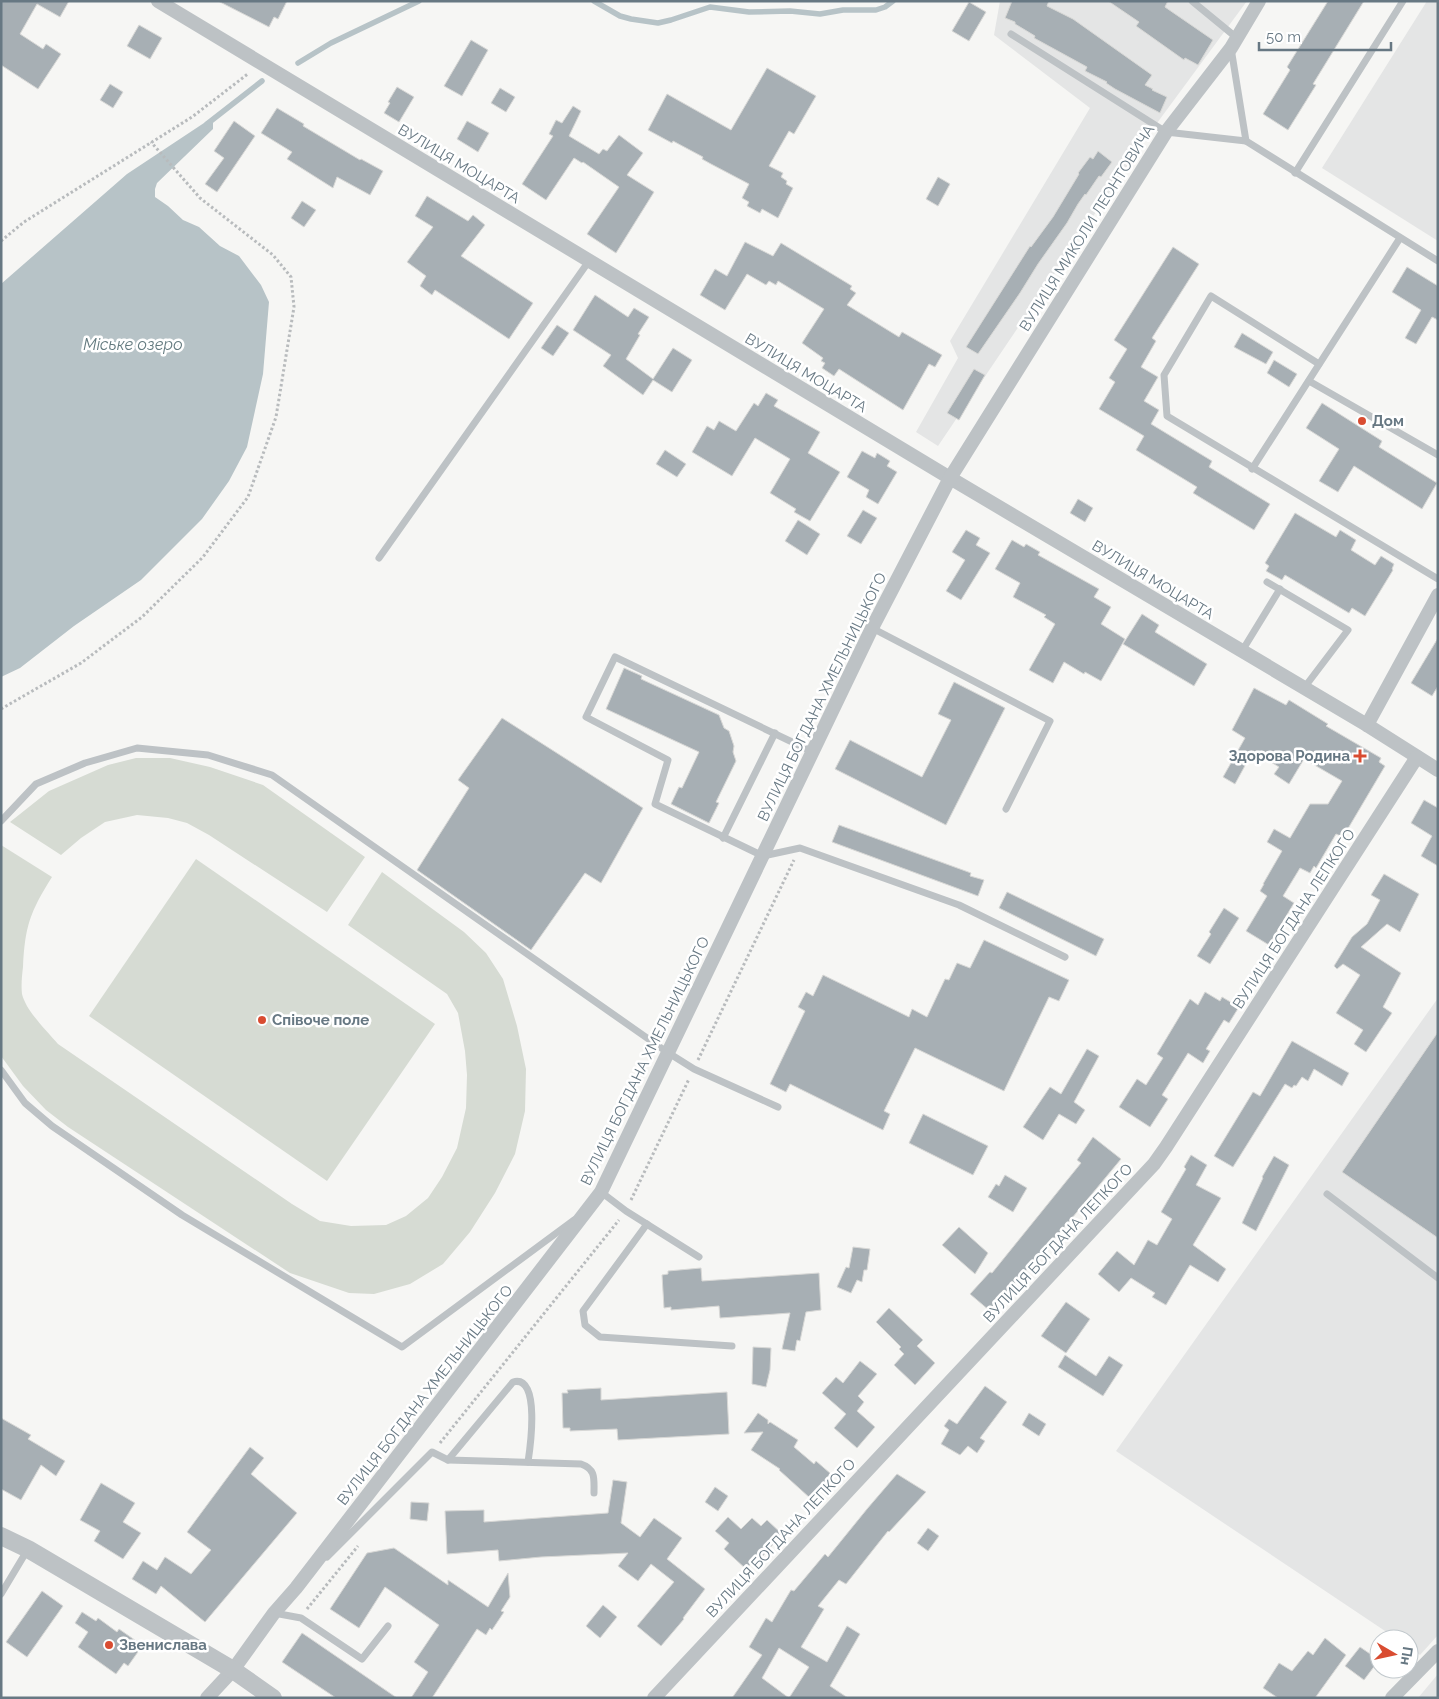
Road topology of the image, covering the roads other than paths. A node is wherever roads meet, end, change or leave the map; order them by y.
1 (158, 1) edge
2 (1192, 1) edge
3 (1258, 1) edge
4 (1403, 1) edge
5 (1011, 34) dead end
6 (1234, 43) junction
7 (1166, 132) junction
8 (1246, 141) junction
9 (1295, 173) junction
10 (1400, 238) junction
11 (589, 261) junction
12 (1438, 261) edge
13 (1319, 364) junction
14 (1309, 381) junction
15 (1438, 454) edge
16 (1252, 469) junction
17 (950, 478) junction
18 (379, 558) dead end
19 (1438, 579) edge
20 (1268, 582) dead end
21 (1280, 590) junction
22 (1438, 595) edge
23 (872, 628) junction
24 (1242, 651) junction
25 (1304, 688) junction
26 (1367, 725) junction
27 (775, 733) junction
28 (813, 752) junction
29 (1418, 757) junction
30 (1438, 770) edge
31 (1006, 809) dead end
32 (1, 821) edge
33 (723, 838) junction
34 (763, 856) junction
35 (1065, 957) dead end
36 (667, 1052) junction
37 (1, 1070) edge
38 (778, 1107) dead end
39 (601, 1192) junction
40 (1327, 1194) dead end
41 (589, 1209) junction
42 (647, 1224) junction
43 (699, 1257) dead end
44 (1438, 1278) edge
45 (732, 1346) dead end
46 (448, 1460) junction
47 (528, 1462) junction
48 (594, 1492) dead end
49 (1, 1536) edge
50 (28, 1549) junction
51 (296, 1588) junction
52 (1, 1594) edge
53 (274, 1613) junction
54 (388, 1626) dead end
55 (1438, 1651) edge
56 (233, 1670) junction
57 (207, 1698) edge
58 (273, 1698) edge
59 (654, 1698) edge
60 (1392, 1698) edge

1 - 11 street, ВУЛИЦЯ МОЦАРТА
2 - 6 lane
3 - 6 street, ВУЛИЦЯ МИКОЛИ ЛЕОНТОВИЧА
4 - 9 lane
5 - 7 lane
6 - 7 street, ВУЛИЦЯ МИКОЛИ ЛЕОНТОВИЧА
6 - 8 lane
7 - 8 lane
7 - 17 street, ВУЛИЦЯ МИКОЛИ ЛЕОНТОВИЧА
8 - 9 lane
9 - 10 lane
10 - 12 lane
10 - 13 lane
11 - 17 street, ВУЛИЦЯ МОЦАРТА
11 - 18 lane
13 - 14 lane
13 - 16 lane
14 - 15 lane
14 - 16 lane
16 - 19 lane
17 - 23 street, ВУЛИЦЯ БОГДАНА ХМЕЛЬНИЦЬКОГО
17 - 24 street, ВУЛИЦЯ МОЦАРТА
20 - 21 lane
21 - 24 lane
21 - 25 lane
22 - 26 street
23 - 28 street, ВУЛИЦЯ БОГДАНА ХМЕЛЬНИЦЬКОГО
23 - 31 lane
24 - 25 street, ВУЛИЦЯ МОЦАРТА
25 - 26 street, ВУЛИЦЯ МОЦАРТА
26 - 29 street, ВУЛИЦЯ МОЦАРТА
27 - 28 lane
27 - 33 lane
27 - 33 lane
28 - 34 street, ВУЛИЦЯ БОГДАНА ХМЕЛЬНИЦЬКОГО
29 - 30 street, ВУЛИЦЯ МОЦАРТА
29 - 59 street, ВУЛИЦЯ БОГДАНА ЛЕПКОГО
32 - 36 lane
33 - 34 lane
34 - 35 lane
34 - 36 street, ВУЛИЦЯ БОГДАНА ХМЕЛЬНИЦЬКОГО
36 - 38 lane
36 - 39 street, ВУЛИЦЯ БОГДАНА ХМЕЛЬНИЦЬКОГО
37 - 41 lane
39 - 41 street, ВУЛИЦЯ БОГДАНА ХМЕЛЬНИЦЬКОГО
39 - 42 lane
40 - 44 lane
41 - 51 street, ВУЛИЦЯ БОГДАНА ХМЕЛЬНИЦЬКОГО
42 - 43 lane
42 - 45 lane
46 - 47 lane
46 - 47 lane
46 - 51 lane
47 - 48 lane
49 - 50 street
50 - 52 lane
50 - 56 street
51 - 53 street, ВУЛИЦЯ БОГДАНА ХМЕЛЬНИЦЬКОГО
53 - 54 lane
53 - 56 street, ВУЛИЦЯ БОГДАНА ХМЕЛЬНИЦЬКОГО
55 - 60 street
56 - 57 street, ВУЛИЦЯ БОГДАНА ХМЕЛЬНИЦЬКОГО
56 - 58 street

